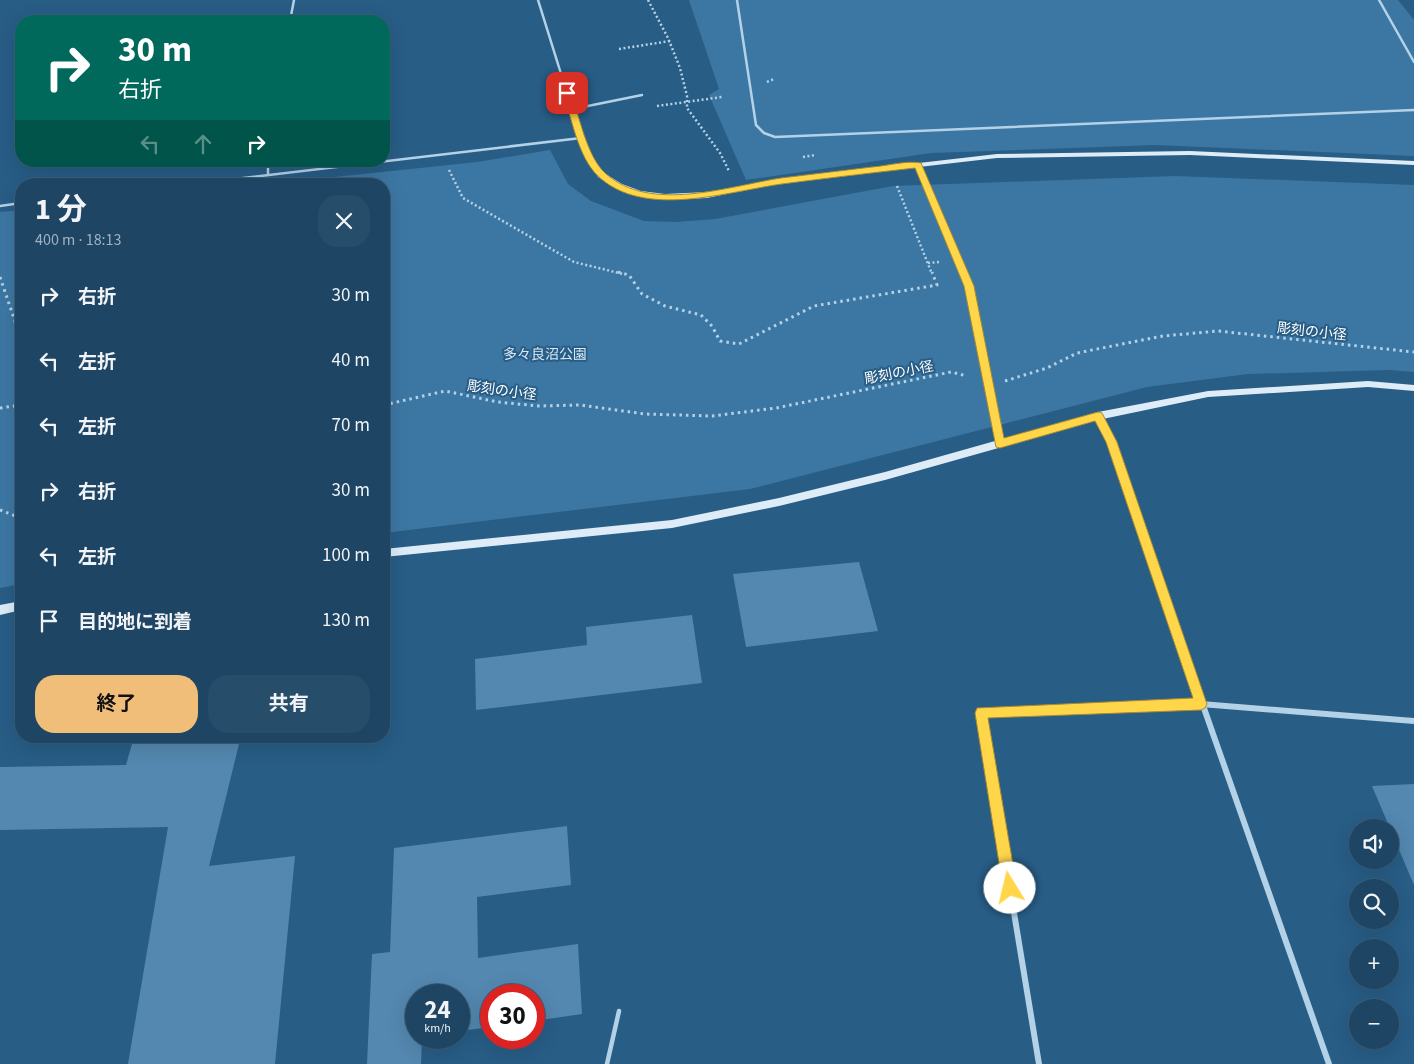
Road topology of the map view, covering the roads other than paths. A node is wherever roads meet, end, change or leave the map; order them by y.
1 (294, 0) edge
2 (538, 0) edge
3 (737, 0) edge
4 (1379, 0) edge
5 (291, 15) edge
6 (1414, 62) edge
7 (642, 95) dead end
8 (573, 110) junction
9 (1414, 110) edge
10 (581, 138) junction
11 (390, 161) edge
12 (1414, 163) edge
13 (918, 165) junction
14 (268, 167) edge
15 (336, 167) edge
16 (268, 175) junction
17 (243, 178) edge
18 (15, 204) edge
19 (0, 206) edge
20 (1414, 388) edge
21 (1098, 416) junction
22 (1000, 444) junction
23 (390, 552) edge
24 (15, 607) edge
25 (0, 610) edge
26 (1201, 704) junction
27 (1414, 721) edge
28 (619, 1011) dead end
29 (607, 1064) edge
30 (1040, 1064) edge
31 (1329, 1064) edge

1 - 5 lane
2 - 8 lane
3 - 9 lane
4 - 6 lane
7 - 8 lane
8 - 10 lane
10 - 11 lane
10 - 13 street
12 - 13 street
13 - 22 lane
14 - 16 lane
15 - 16 lane
16 - 17 lane
18 - 19 lane
20 - 21 street
21 - 22 street
21 - 26 street
22 - 23 street
24 - 25 street
26 - 27 street
26 - 30 street
26 - 31 street
28 - 29 lane

